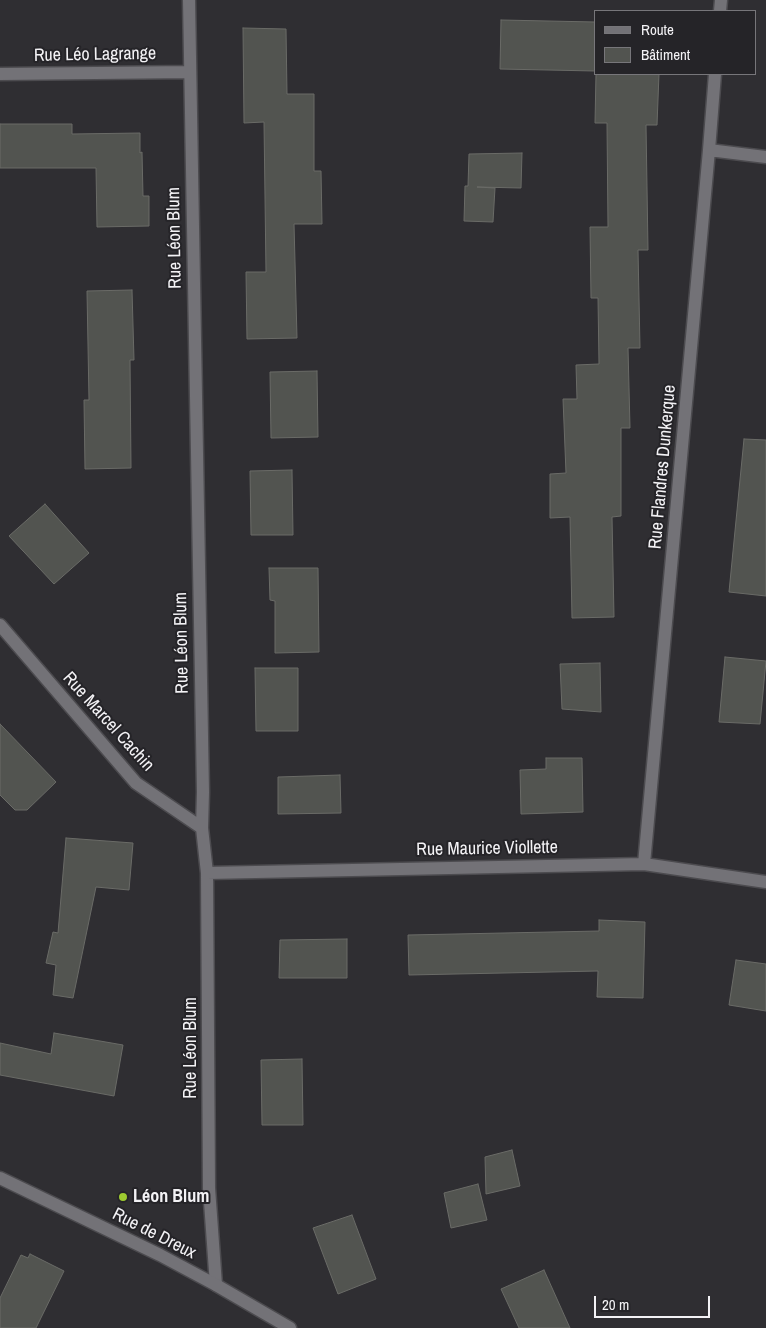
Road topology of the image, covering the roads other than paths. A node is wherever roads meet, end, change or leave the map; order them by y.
1 (189, 0) edge
2 (190, 72) junction
3 (0, 74) edge
4 (715, 75) edge
5 (709, 150) junction
6 (766, 157) edge
7 (0, 625) edge
8 (202, 828) junction
9 (644, 864) junction
10 (207, 873) junction
11 (766, 882) edge
12 (0, 1178) edge
13 (216, 1285) junction
14 (290, 1328) edge

1 - 2 street, Rue Léon Blum
2 - 3 street, Rue Léo Lagrange
2 - 8 street, Rue Léon Blum
4 - 5 street, Rue Flandres Dunkerque
5 - 6 street
5 - 9 street, Rue Flandres Dunkerque
7 - 8 street, Rue Marcel Cachin
8 - 10 street, Rue Léon Blum
9 - 10 street, Rue Maurice Viollette
9 - 11 street, Rue Maurice Viollette
10 - 13 street, Rue Léon Blum
12 - 13 street, Rue de Dreux
13 - 14 street, Rue de Dreux

